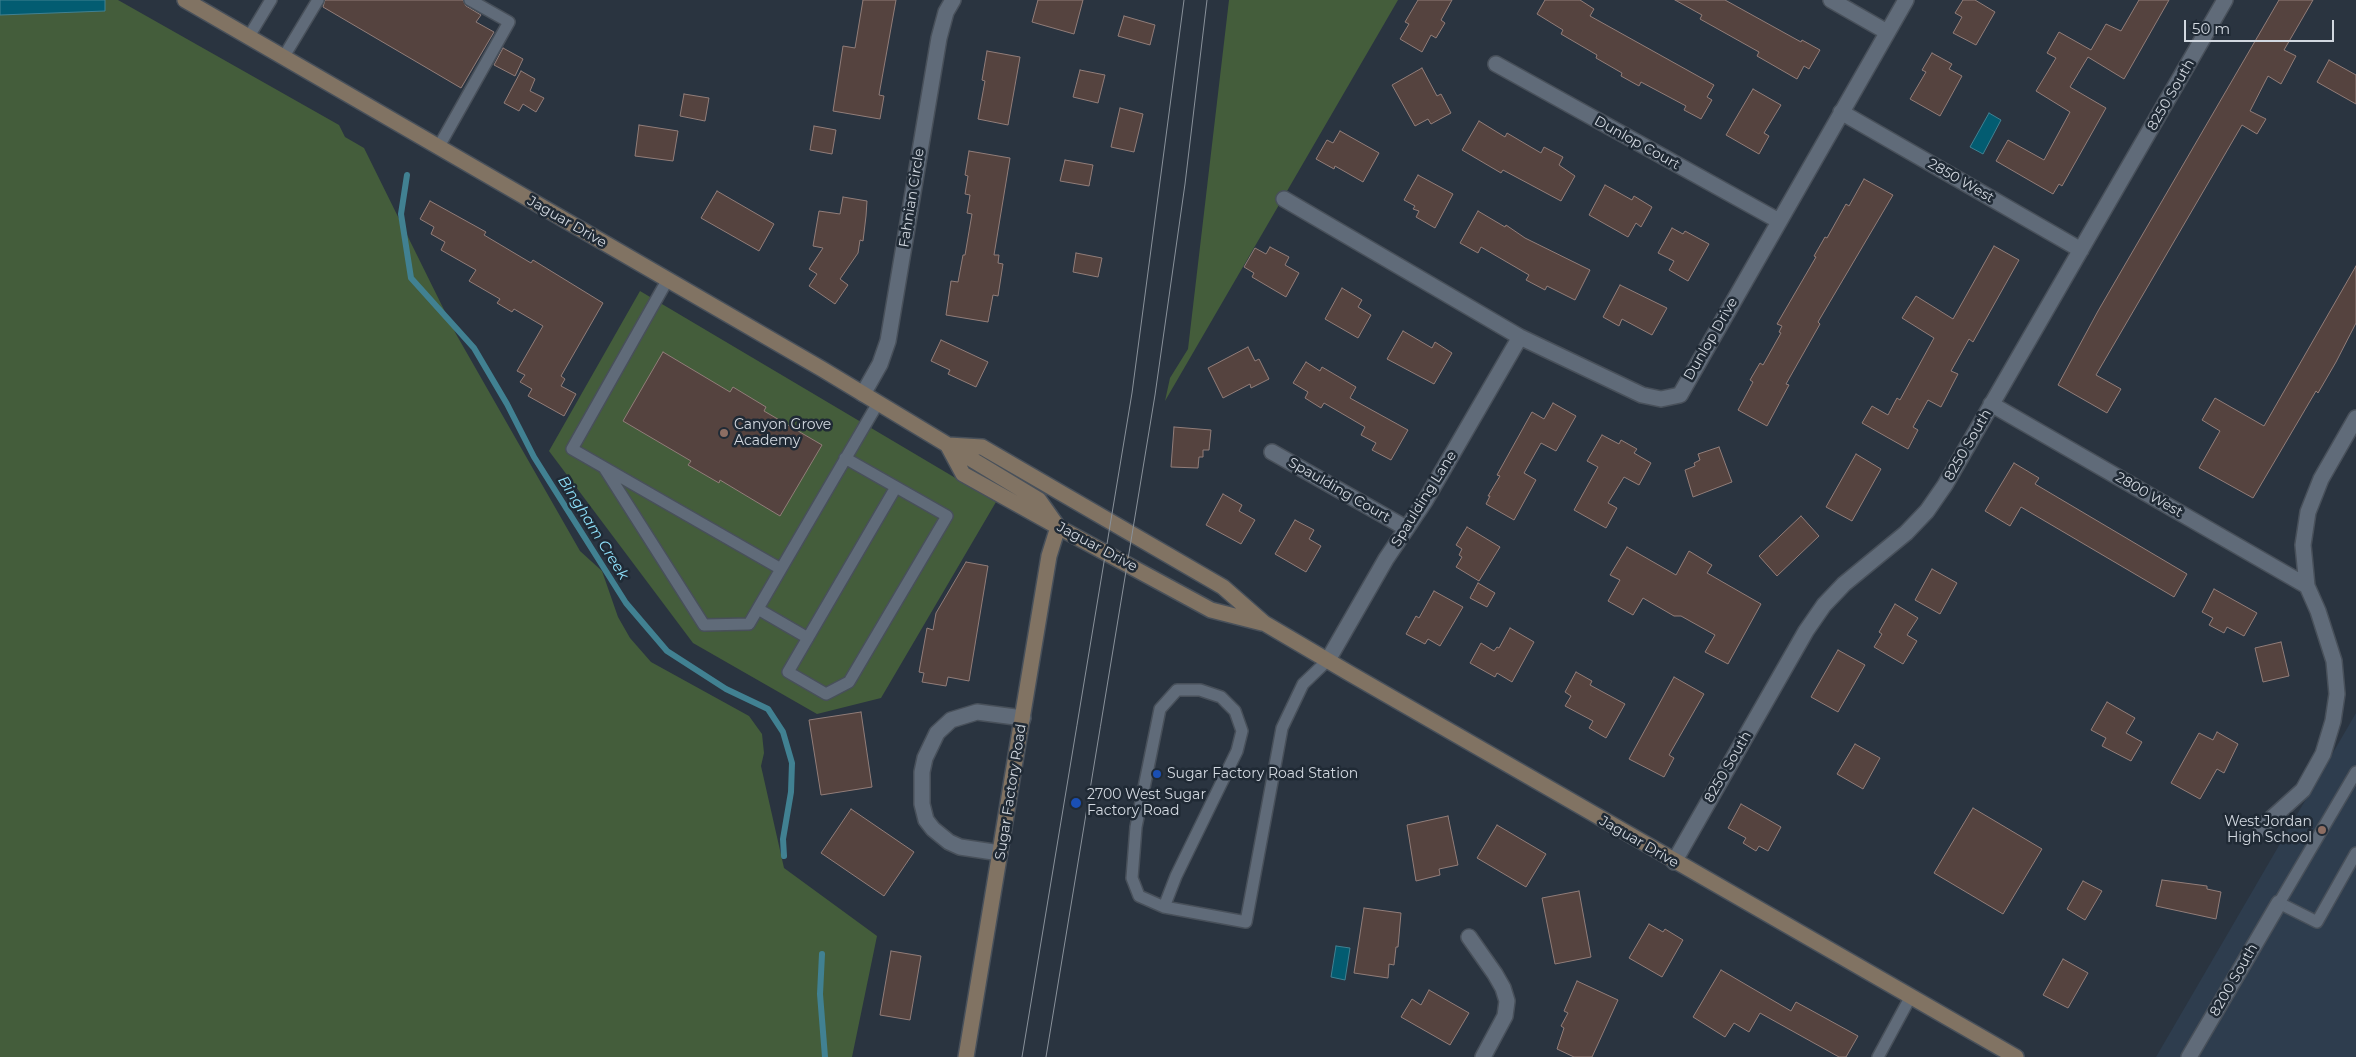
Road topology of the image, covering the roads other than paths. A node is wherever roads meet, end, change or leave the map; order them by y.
1 (185, 0) edge
2 (270, 0) edge
3 (318, 0) edge
4 (470, 0) edge
5 (953, 0) edge
6 (1831, 0) edge
7 (1906, 0) edge
8 (2225, 0) edge
9 (1887, 32) junction
10 (248, 38) junction
11 (283, 58) junction
12 (1496, 64) dead end
13 (1841, 112) junction
14 (438, 148) junction
15 (1284, 199) dead end
16 (1779, 221) junction
17 (2081, 250) junction
18 (668, 279) junction
19 (1520, 337) junction
20 (863, 394) junction
21 (878, 403) junction
22 (1991, 404) junction
23 (2356, 418) edge
24 (948, 445) junction
25 (1272, 452) dead end
26 (846, 458) junction
27 (604, 468) junction
28 (896, 487) junction
29 (1058, 527) junction
30 (1406, 528) junction
31 (781, 569) junction
32 (2307, 586) junction
33 (758, 609) junction
34 (1264, 623) junction
35 (808, 638) junction
36 (1328, 660) junction
37 (1023, 718) junction
38 (2356, 772) edge
39 (2261, 828) dead end
40 (1000, 853) junction
41 (2356, 853) edge
42 (1674, 862) junction
43 (2279, 902) junction
44 (1164, 907) junction
45 (1469, 937) dead end
46 (1911, 996) junction
47 (966, 1057) edge
48 (1483, 1057) edge
49 (1878, 1057) edge
50 (2016, 1057) edge
51 (2189, 1057) edge

1 - 10 main road, Jaguar Drive
2 - 10 lane
3 - 11 lane
4 - 14 lane
5 - 20 street, Fahnian Circle
6 - 9 street
7 - 9 street, Dunlop Drive
8 - 17 street, 8250 South
9 - 13 street, Dunlop Drive
10 - 11 main road, Jaguar Drive
11 - 14 main road, Jaguar Drive
12 - 16 street, Dunlop Court
13 - 16 street, Dunlop Drive
13 - 17 street, 2850 West
14 - 18 main road, Jaguar Drive
15 - 19 street, Dunlop Drive
16 - 19 street, Dunlop Drive
17 - 22 street, 8250 South
18 - 20 main road, Jaguar Drive
18 - 27 lane
19 - 30 street, Spaulding Lane
20 - 21 main road, Jaguar Drive
21 - 24 main road, Jaguar Drive
21 - 26 lane
22 - 32 street, 2800 West
22 - 42 street, 8250 South
23 - 32 street
24 - 29 main road
24 - 34 main road, Jaguar Drive
25 - 30 street, Spaulding Court
26 - 28 lane
26 - 31 lane
27 - 31 lane
27 - 33 lane
28 - 35 lane
28 - 35 lane
29 - 34 main road, Jaguar Drive
29 - 37 main road, Sugar Factory Road
30 - 36 street, Spaulding Lane
31 - 33 lane
32 - 39 street
33 - 35 lane
34 - 36 main road, Jaguar Drive
36 - 42 main road, Jaguar Drive
36 - 44 lane
37 - 40 main road, Sugar Factory Road
37 - 40 street
38 - 43 lane
40 - 47 main road, Sugar Factory Road
41 - 43 lane
42 - 46 main road, Jaguar Drive
43 - 51 street, 8200 South
44 - 44 lane
45 - 48 street
46 - 49 lane
46 - 50 main road, Jaguar Drive

